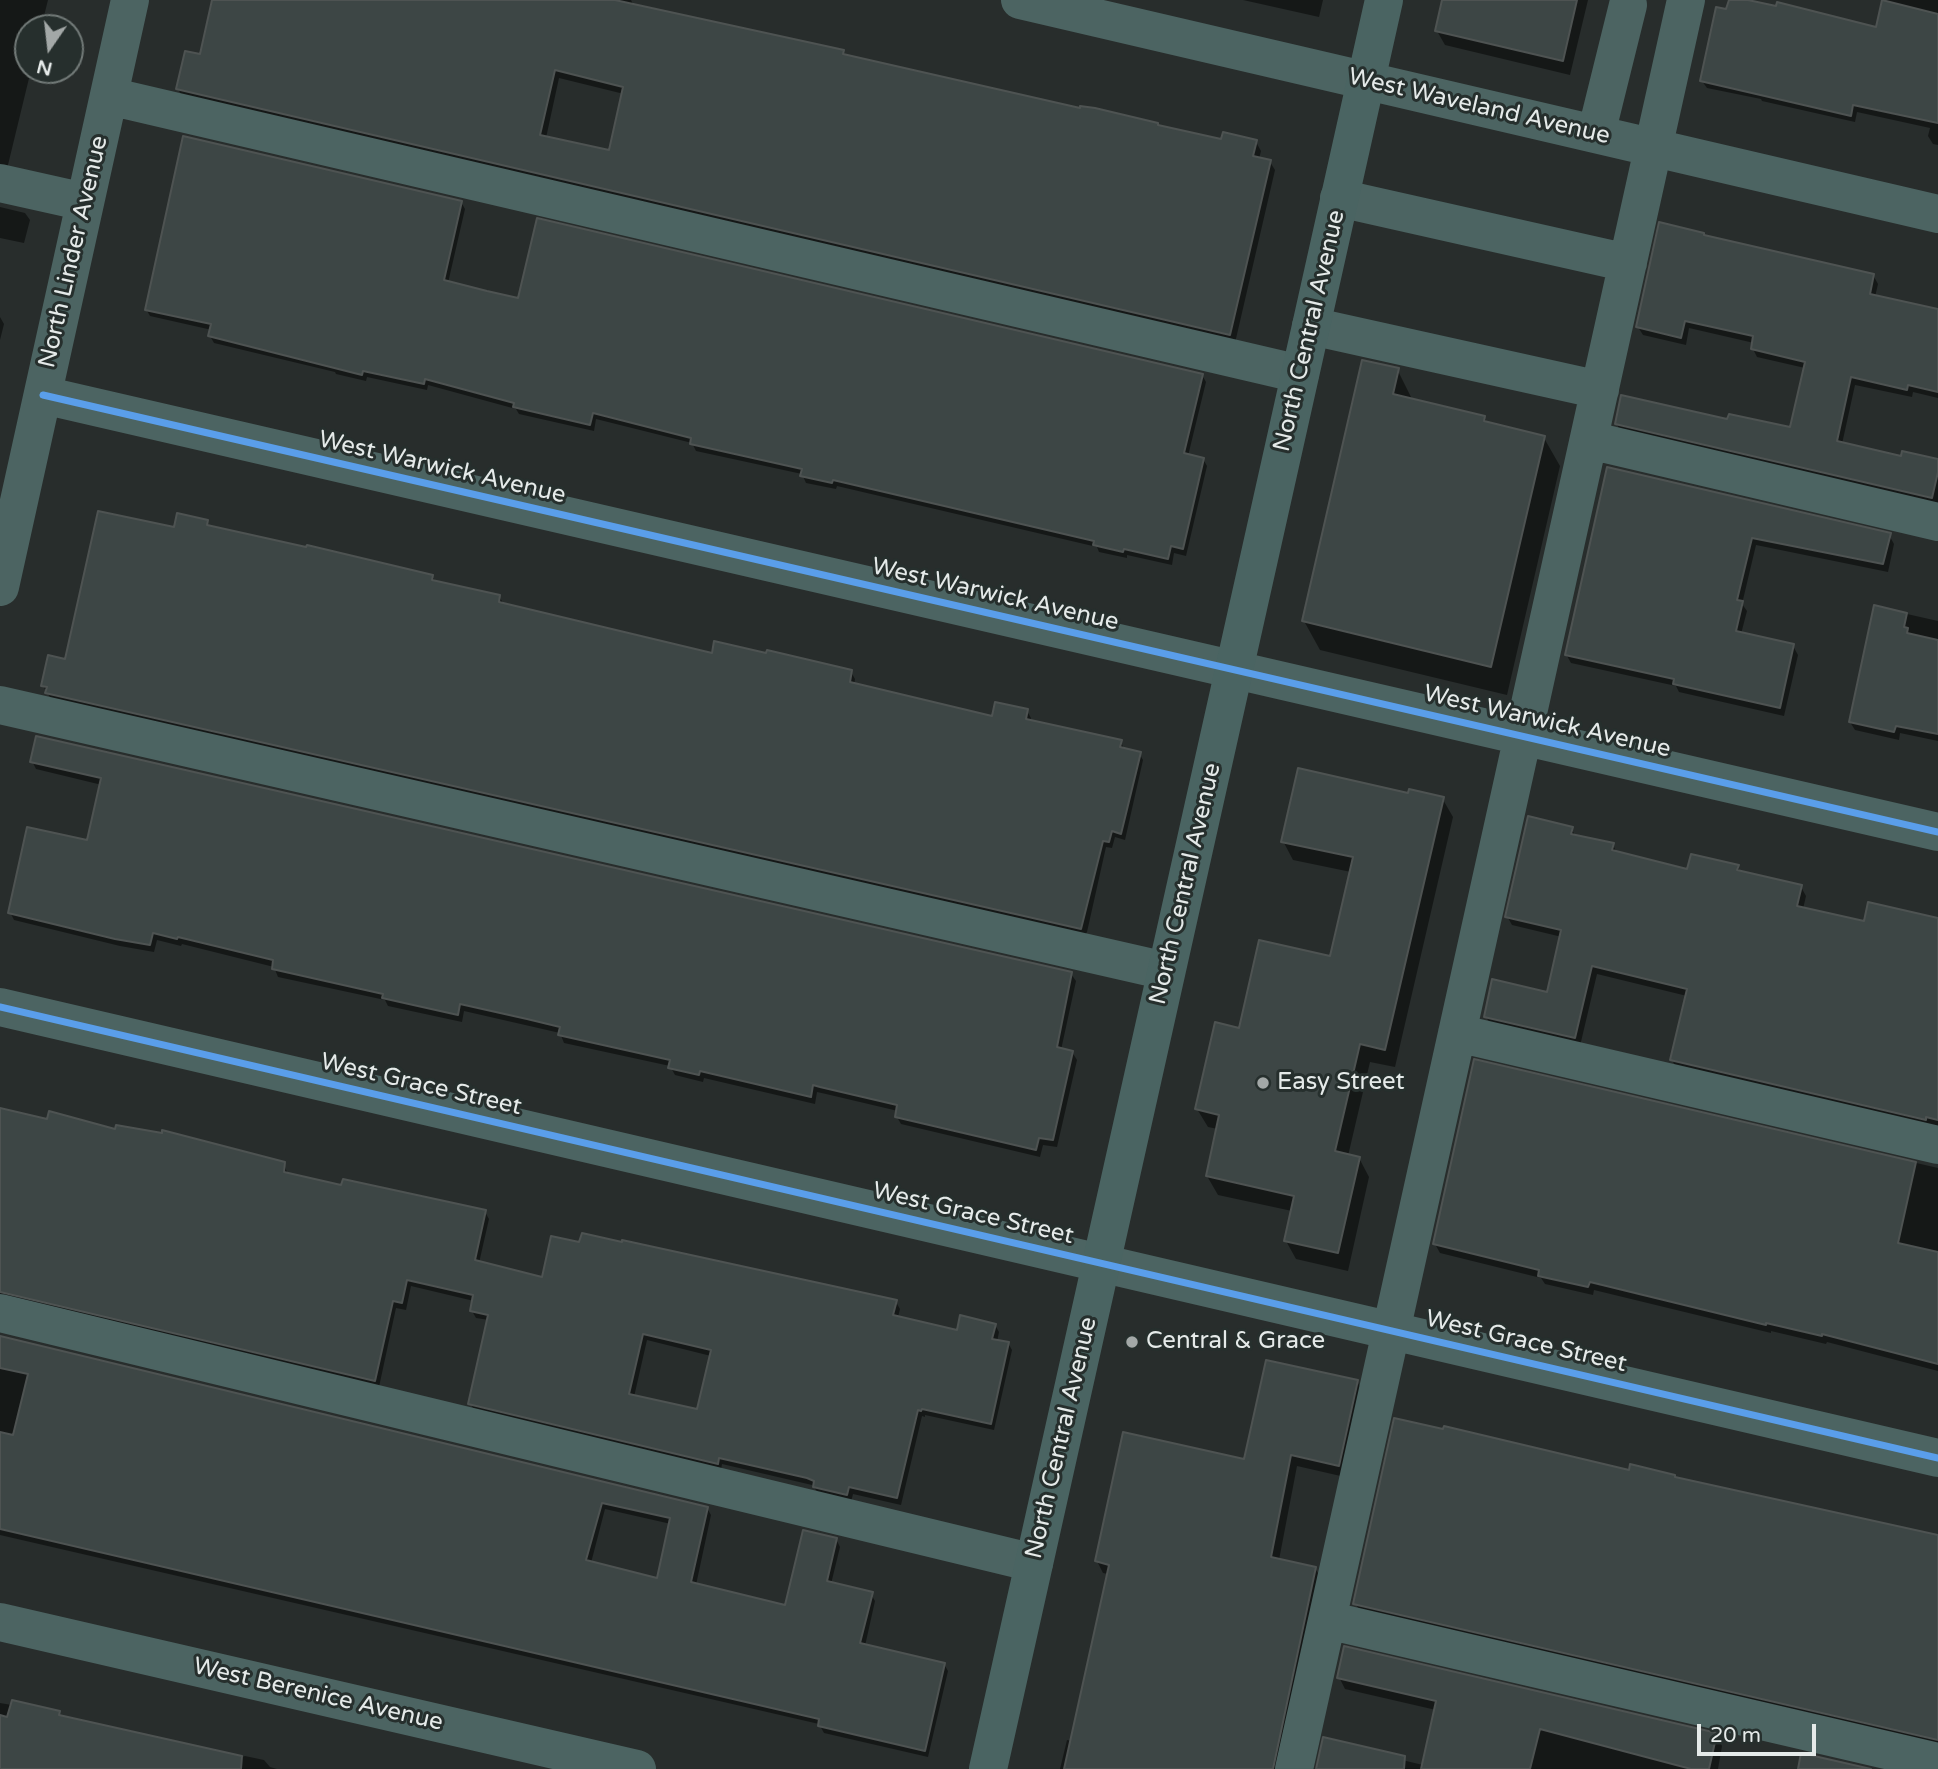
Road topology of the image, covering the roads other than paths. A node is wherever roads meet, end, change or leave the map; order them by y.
1 (130, 0) edge
2 (1020, 0) edge
3 (1384, 0) edge
4 (1686, 0) edge
5 (1628, 5) dead end
6 (1074, 6) edge
7 (1366, 81) junction
8 (109, 96) junction
9 (1596, 134) junction
10 (1654, 148) junction
11 (0, 183) edge
12 (1339, 198) junction
13 (85, 202) junction
14 (1938, 214) edge
15 (1628, 263) junction
16 (1311, 326) junction
17 (1300, 374) junction
18 (1600, 390) junction
19 (43, 395) junction
20 (1589, 440) junction
21 (10, 491) edge
22 (1938, 522) edge
23 (0, 587) edge
24 (1234, 669) junction
25 (0, 705) edge
26 (1524, 735) junction
27 (1938, 832) edge
28 (1166, 971) junction
29 (0, 1007) edge
30 (1457, 1033) junction
31 (1938, 1145) edge
32 (1101, 1263) junction
33 (0, 1313) edge
34 (1392, 1331) junction
35 (1938, 1458) edge
36 (1034, 1563) junction
37 (1327, 1620) junction
38 (0, 1622) edge
39 (1938, 1762) edge
40 (637, 1769) edge
41 (988, 1769) edge
42 (1294, 1769) edge

1 - 8 street, North Linder Avenue
2 - 6 street, West Waveland Avenue
3 - 7 main road, North Central Avenue
4 - 10 street
5 - 9 street
6 - 7 street, West Waveland Avenue
7 - 9 street, West Waveland Avenue
7 - 12 main road, North Central Avenue
8 - 13 street, North Linder Avenue
8 - 17 street
9 - 10 street, West Waveland Avenue
10 - 14 street, West Waveland Avenue
10 - 15 street
11 - 13 street
12 - 15 street
12 - 16 main road, North Central Avenue
13 - 19 street, North Linder Avenue
15 - 18 street
16 - 17 main road, North Central Avenue
16 - 18 street
17 - 24 main road, North Central Avenue
18 - 20 street
19 - 21 street, North Linder Avenue
19 - 24 street, West Warwick Avenue
20 - 22 street
20 - 26 street
21 - 23 street, North Linder Avenue
24 - 26 street, West Warwick Avenue
24 - 28 main road, North Central Avenue
25 - 28 street
26 - 27 street, West Warwick Avenue
26 - 30 street
28 - 32 main road, North Central Avenue
29 - 32 street, West Grace Street
30 - 31 street
30 - 34 street
32 - 34 street, West Grace Street
32 - 36 main road, North Central Avenue
33 - 36 street
34 - 35 street, West Grace Street
34 - 37 street
36 - 41 main road, North Central Avenue
37 - 39 street
37 - 42 street
38 - 40 street, West Berenice Avenue

